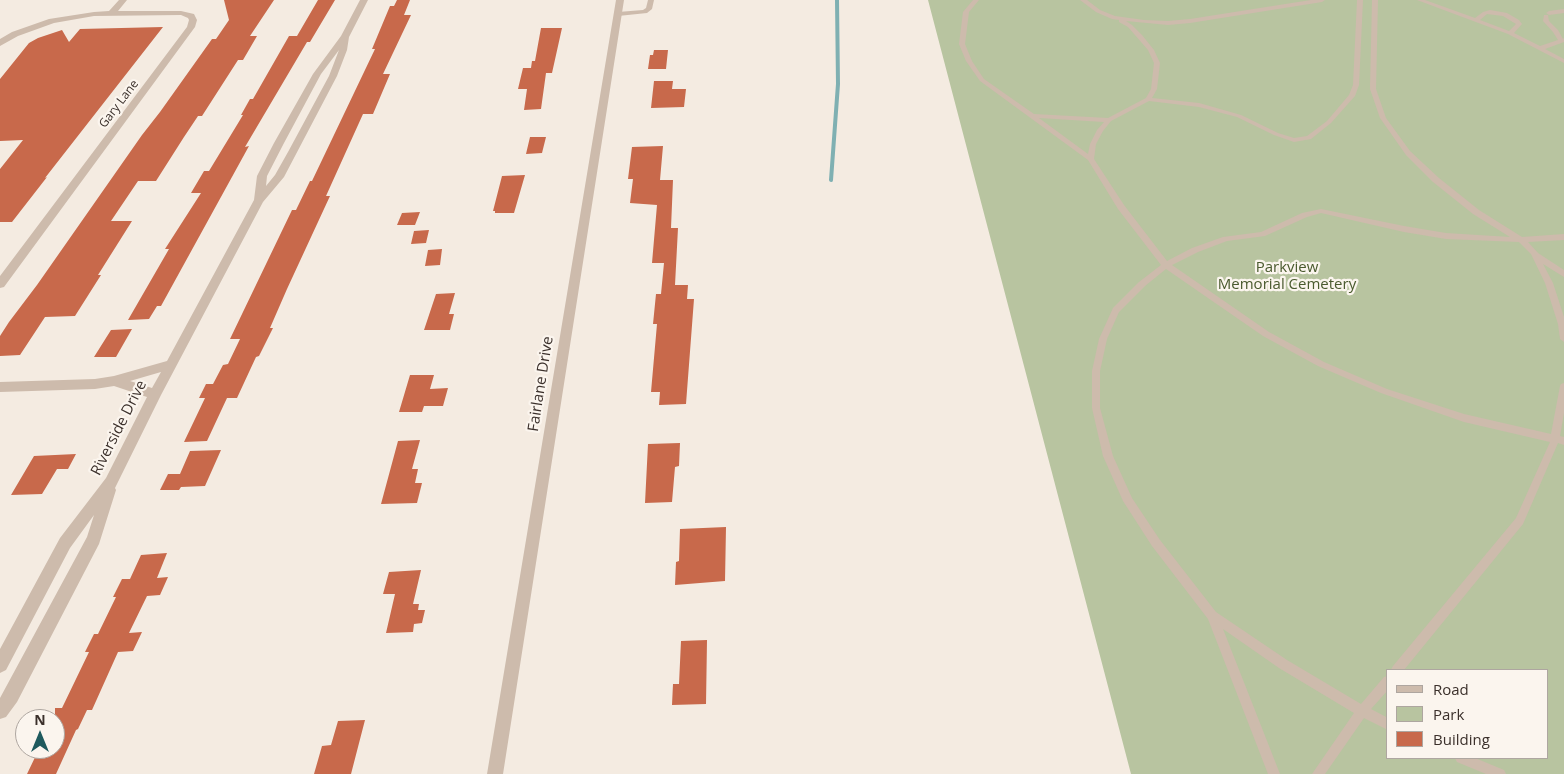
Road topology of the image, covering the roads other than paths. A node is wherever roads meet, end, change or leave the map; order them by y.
1 (123, 0) edge
2 (364, 0) edge
3 (620, 0) edge
4 (651, 0) edge
5 (976, 0) edge
6 (1083, 0) edge
7 (1322, 0) edge
8 (1360, 0) edge
9 (1375, 0) edge
10 (1420, 0) edge
11 (1444, 0) edge
12 (1438, 7) junction
13 (1564, 11) edge
14 (111, 14) junction
15 (618, 14) junction
16 (1548, 15) joint
17 (1114, 18) junction
18 (1359, 20) junction
19 (1477, 20) junction
20 (1375, 22) junction
21 (1510, 33) junction
22 (345, 37) junction
23 (1562, 40) edge
24 (0, 43) edge
25 (1541, 48) junction
26 (1358, 50) junction
27 (1374, 54) junction
28 (1564, 61) edge
29 (1356, 85) junction
30 (1373, 89) junction
31 (1148, 100) junction
32 (1034, 116) junction
33 (1108, 120) junction
34 (1091, 159) junction
35 (259, 200) junction
36 (1564, 237) edge
37 (1521, 240) junction
38 (1534, 253) junction
39 (1166, 265) junction
40 (1564, 274) edge
41 (0, 284) edge
42 (1564, 340) edge
43 (171, 364) junction
44 (114, 381) junction
45 (1564, 386) edge
46 (0, 387) edge
47 (155, 394) junction
48 (1559, 440) edge
49 (111, 482) junction
50 (1212, 616) junction
51 (0, 665) edge
52 (1398, 669) edge
53 (1386, 683) edge
54 (0, 711) edge
55 (1362, 711) junction
56 (1386, 723) edge
57 (1463, 759) edge
58 (495, 774) edge
59 (1274, 774) edge
60 (1318, 774) edge
61 (1500, 774) edge

1 - 14 street
2 - 22 street, Riverside Drive
3 - 15 street, Fairlane Drive
4 - 15 lane
5 - 32 lane
6 - 17 lane
7 - 17 lane
8 - 18 lane
9 - 20 lane
10 - 12 lane
11 - 12 lane
12 - 19 lane
13 - 16 lane
14 - 24 street
14 - 41 street, Gary Lane
15 - 58 street, Fairlane Drive
16 - 23 lane
17 - 31 lane
18 - 20 lane
18 - 26 lane
19 - 21 lane
19 - 21 lane
20 - 27 lane
21 - 25 lane
22 - 35 street, Riverside Drive
22 - 35 street, Riverside Drive
23 - 25 lane
25 - 28 lane
26 - 27 lane
26 - 29 lane
27 - 30 lane
29 - 30 lane
29 - 31 lane
30 - 37 lane
31 - 33 lane
32 - 33 lane
32 - 34 lane
33 - 34 lane
34 - 39 lane
35 - 43 street, Riverside Drive
36 - 37 lane
37 - 38 lane
37 - 39 lane
38 - 40 lane
38 - 42 lane
39 - 48 lane
39 - 50 lane
43 - 44 street
43 - 47 street, Riverside Drive
44 - 46 street
44 - 47 street
45 - 48 lane
47 - 49 street, Riverside Drive
48 - 52 lane
49 - 51 street, Riverside Drive
49 - 54 street
50 - 55 lane
50 - 59 lane
53 - 55 lane
55 - 56 lane
55 - 60 lane
57 - 61 lane

